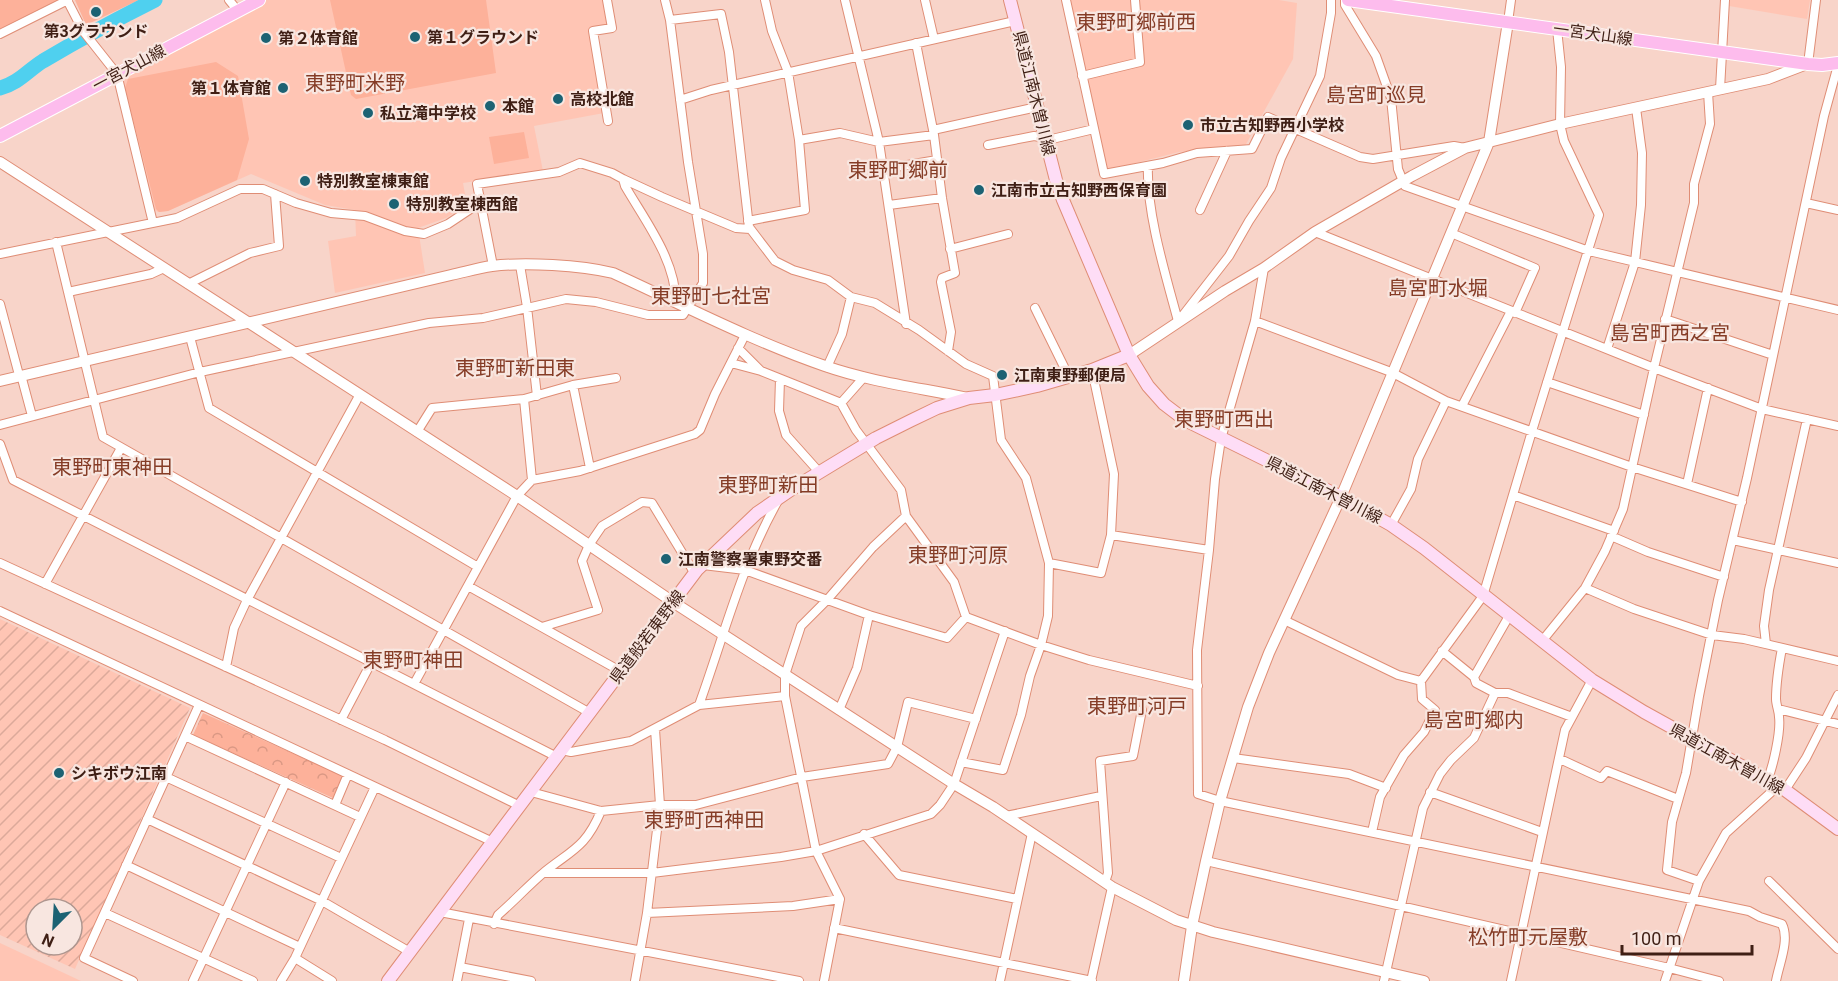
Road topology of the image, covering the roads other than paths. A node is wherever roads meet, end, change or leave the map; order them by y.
1 (68, 0) edge
2 (229, 0) edge
3 (259, 0) edge
4 (607, 0) edge
5 (665, 0) edge
6 (765, 0) edge
7 (845, 0) edge
8 (925, 0) edge
9 (1010, 0) edge
10 (1066, 0) edge
11 (1135, 0) edge
12 (1331, 0) edge
13 (1346, 0) edge
14 (1511, 0) edge
15 (1725, 0) edge
16 (1816, 0) edge
17 (238, 11) junction
18 (670, 20) junction
19 (1016, 21) junction
20 (1508, 22) junction
21 (1557, 29) junction
22 (0, 34) edge
23 (934, 39) junction
24 (916, 43) junction
25 (1722, 52) junction
26 (860, 55) junction
27 (1808, 64) junction
28 (1837, 70) edge
29 (788, 72) junction
30 (117, 74) junction
31 (1082, 76) junction
32 (732, 85) junction
33 (1720, 89) junction
34 (1708, 92) junction
35 (680, 100) junction
36 (1037, 107) junction
37 (1636, 108) junction
38 (608, 121) dead end
39 (1560, 124) junction
40 (1094, 129) junction
41 (1296, 129) junction
42 (933, 132) junction
43 (0, 136) edge
44 (1045, 138) junction
45 (799, 140) junction
46 (879, 142) junction
47 (1489, 142) junction
48 (988, 145) dead end
49 (1465, 148) junction
50 (1227, 151) junction
51 (1396, 156) junction
52 (937, 160) junction
53 (0, 162) edge
54 (1148, 166) junction
55 (884, 169) junction
56 (623, 179) junction
57 (1403, 181) junction
58 (275, 194) junction
59 (942, 198) junction
60 (481, 202) junction
61 (1806, 203) junction
62 (890, 206) junction
63 (1461, 206) junction
64 (695, 210) junction
65 (1200, 210) dead end
66 (1838, 210) edge
67 (153, 223) junction
68 (749, 225) junction
69 (106, 231) junction
70 (1315, 232) junction
71 (1451, 233) junction
72 (1008, 234) dead end
73 (56, 242) junction
74 (950, 249) junction
75 (1589, 251) junction
76 (0, 253) edge
77 (1635, 262) junction
78 (520, 265) junction
79 (493, 266) junction
80 (164, 268) junction
81 (1264, 268) junction
82 (1677, 271) junction
83 (1431, 279) junction
84 (188, 284) junction
85 (68, 292) junction
86 (852, 297) junction
87 (1785, 299) junction
88 (676, 302) junction
89 (0, 304) edge
90 (527, 308) junction
91 (688, 308) junction
92 (1035, 308) dead end
93 (1838, 310) edge
94 (1513, 312) junction
95 (1665, 319) junction
96 (1179, 321) junction
97 (1255, 321) junction
98 (248, 323) junction
99 (906, 324) junction
100 (3, 327) edge
101 (1563, 332) junction
102 (745, 335) junction
103 (190, 337) junction
104 (738, 348) junction
105 (1607, 348) junction
106 (948, 351) junction
107 (294, 353) junction
108 (1129, 354) junction
109 (1773, 354) junction
110 (84, 359) junction
111 (731, 363) junction
112 (827, 367) junction
113 (1654, 368) junction
114 (1092, 370) junction
115 (761, 371) junction
116 (200, 372) junction
117 (1391, 372) junction
118 (20, 375) junction
119 (864, 377) junction
120 (1069, 377) junction
121 (616, 378) dead end
122 (780, 379) junction
123 (0, 381) edge
124 (1547, 382) junction
125 (573, 385) junction
126 (1708, 388) junction
127 (995, 395) junction
128 (359, 396) junction
129 (537, 396) junction
130 (969, 398) junction
131 (94, 399) junction
132 (524, 399) junction
133 (1446, 401) junction
134 (841, 403) junction
135 (1462, 406) junction
136 (1762, 409) junction
137 (1644, 415) junction
138 (32, 416) junction
139 (1807, 419) junction
140 (0, 424) edge
141 (1838, 426) edge
142 (1532, 431) junction
143 (417, 432) junction
144 (1221, 439) junction
145 (0, 444) edge
146 (867, 444) junction
147 (121, 448) junction
148 (1632, 467) junction
149 (590, 468) junction
150 (318, 472) junction
151 (820, 473) junction
152 (532, 480) junction
153 (1688, 483) junction
154 (1513, 495) junction
155 (517, 496) junction
156 (781, 497) junction
157 (1341, 497) junction
158 (1742, 502) junction
159 (83, 515) junction
160 (906, 516) junction
161 (1391, 525) junction
162 (1613, 534) junction
163 (1111, 535) junction
164 (281, 538) junction
165 (1733, 540) junction
166 (589, 545) junction
167 (1209, 550) junction
168 (1779, 550) junction
169 (1838, 562) edge
170 (0, 563) edge
171 (1049, 564) junction
172 (478, 567) junction
173 (699, 569) junction
174 (745, 570) junction
175 (1724, 577) junction
176 (45, 584) junction
177 (468, 586) junction
178 (1585, 588) junction
179 (1483, 596) junction
180 (247, 600) junction
181 (827, 600) junction
182 (673, 602) junction
183 (0, 611) edge
184 (869, 615) junction
185 (1509, 616) junction
186 (966, 617) junction
187 (1284, 620) junction
188 (542, 627) junction
189 (443, 631) junction
190 (1005, 631) junction
191 (724, 635) junction
192 (1712, 635) junction
193 (1542, 641) junction
194 (1766, 644) junction
195 (1041, 645) junction
196 (1782, 648) junction
197 (1442, 651) junction
198 (1838, 661) edge
199 (371, 663) junction
200 (226, 666) junction
201 (622, 672) junction
202 (785, 675) junction
203 (1474, 677) junction
204 (1592, 680) junction
205 (1421, 681) junction
206 (414, 684) junction
207 (1198, 686) junction
208 (1495, 693) junction
209 (1838, 695) edge
210 (785, 696) junction
211 (200, 705) junction
212 (699, 705) junction
213 (1778, 709) junction
214 (839, 710) junction
215 (1142, 710) dead end
216 (590, 713) junction
217 (1572, 717) junction
218 (976, 719) junction
219 (341, 720) junction
220 (1826, 721) junction
221 (1838, 724) edge
222 (655, 729) junction
223 (185, 736) junction
224 (1693, 740) junction
225 (897, 747) junction
226 (560, 754) junction
227 (1233, 758) junction
228 (1560, 759) junction
229 (961, 762) junction
230 (348, 774) junction
231 (166, 777) junction
232 (802, 777) junction
233 (286, 782) junction
234 (954, 784) junction
235 (1777, 786) junction
236 (375, 787) junction
237 (1386, 788) junction
238 (531, 792) junction
239 (1430, 792) junction
240 (1101, 796) junction
241 (1678, 799) junction
242 (1220, 801) junction
243 (335, 804) junction
244 (660, 805) junction
245 (520, 806) junction
246 (601, 811) junction
247 (1006, 816) junction
248 (360, 817) junction
249 (147, 819) junction
250 (266, 824) junction
251 (1836, 824) edge
252 (1372, 832) junction
253 (1542, 832) junction
254 (1032, 833) junction
255 (864, 834) junction
256 (1416, 841) junction
257 (493, 842) junction
258 (816, 851) junction
259 (341, 858) junction
260 (1206, 861) junction
261 (126, 865) junction
262 (247, 866) junction
263 (1535, 866) junction
264 (544, 873) junction
265 (652, 873) junction
266 (1699, 881) junction
267 (1769, 881) dead end
268 (1108, 885) junction
269 (840, 899) junction
270 (1017, 899) junction
271 (1693, 900) junction
272 (322, 901) junction
273 (1400, 906) junction
274 (225, 911) junction
275 (440, 912) junction
276 (105, 913) junction
277 (647, 913) junction
278 (469, 919) junction
279 (494, 924) junction
280 (1192, 926) junction
281 (834, 928) junction
282 (1521, 933) junction
283 (1836, 943) edge
284 (300, 947) junction
285 (410, 952) junction
286 (641, 952) junction
287 (295, 957) junction
288 (204, 958) junction
289 (1004, 964) junction
290 (460, 967) junction
291 (1670, 968) junction
292 (1385, 977) edge
293 (133, 981) edge
294 (193, 981) edge
295 (253, 981) edge
296 (281, 981) edge
297 (332, 981) edge
298 (388, 981) edge
299 (457, 981) edge
300 (531, 981) edge
301 (635, 981) edge
302 (799, 981) edge
303 (824, 981) edge
304 (1000, 981) edge
305 (1091, 981) edge
306 (1184, 981) edge
307 (1424, 981) edge
308 (1511, 981) edge
309 (1665, 981) edge
310 (1719, 981) edge
311 (1776, 981) edge

1 - 22 street
1 - 30 street
2 - 17 street
3 - 17 main road, 一宮犬山線
4 - 38 street
5 - 18 street
6 - 29 street
7 - 26 street
8 - 23 street
9 - 19 main road, 県道江南木曽川線
10 - 31 street
11 - 31 street
12 - 41 street
13 - 20 main road, 一宮犬山線
13 - 51 street
14 - 20 street
15 - 25 street
16 - 27 street
17 - 30 main road, 一宮犬山線
18 - 32 street
18 - 35 street
19 - 23 street
19 - 36 main road, 県道江南木曽川線
20 - 21 main road, 一宮犬山線
20 - 47 street
21 - 25 main road, 一宮犬山線
21 - 39 street
23 - 24 street
24 - 26 street
24 - 42 street
25 - 27 main road, 一宮犬山線
25 - 33 street
26 - 29 street
26 - 46 street
27 - 28 main road, 一宮犬山線
27 - 33 street
28 - 61 street
29 - 32 street
29 - 45 street
30 - 43 main road, 一宮犬山線
30 - 67 street
31 - 40 street
32 - 35 street
32 - 68 street
33 - 34 street
34 - 37 street
34 - 82 street
35 - 64 street
36 - 42 street
36 - 44 main road, 県道江南木曽川線
37 - 39 street
37 - 77 street
39 - 47 street
39 - 75 street
40 - 44 street
40 - 54 street
41 - 50 street
41 - 51 street
41 - 96 street
42 - 46 street
42 - 52 street
44 - 48 street
44 - 108 main road, 県道江南木曽川線
45 - 46 street
45 - 68 street
46 - 55 street
47 - 49 street
47 - 63 street
49 - 51 street
49 - 57 street
50 - 54 street
50 - 65 street
51 - 57 street
52 - 55 street
52 - 59 street
53 - 69 street
54 - 96 street
55 - 62 street
56 - 60 street
56 - 64 street
56 - 88 street
57 - 63 street
57 - 70 street
58 - 60 street
58 - 67 street
58 - 84 street
59 - 62 street
59 - 74 street
60 - 79 street
61 - 66 street
61 - 87 street
62 - 99 street
63 - 71 street
63 - 75 street
64 - 68 street
64 - 91 street
67 - 69 street
68 - 86 street
69 - 73 street
69 - 80 street
70 - 81 street
70 - 83 street
71 - 83 street
71 - 94 street
72 - 74 street
73 - 76 street
73 - 85 street
74 - 106 street
75 - 77 street
75 - 101 street
77 - 82 street
77 - 105 street
78 - 79 street
78 - 88 street
78 - 90 street
79 - 98 street
80 - 84 street
80 - 85 street
81 - 96 street
81 - 97 street
82 - 87 street
82 - 95 street
83 - 94 street
83 - 117 street
84 - 98 street
85 - 110 street
86 - 99 street
86 - 112 street
87 - 93 street
87 - 109 street
88 - 91 street
89 - 100 street
90 - 91 street
90 - 107 street
90 - 129 street
91 - 102 street
92 - 120 street
94 - 101 street
94 - 135 street
95 - 109 street
95 - 113 street
96 - 108 street
97 - 117 street
97 - 144 street
98 - 103 street
98 - 107 street
99 - 106 street
100 - 118 street
101 - 105 street
101 - 124 street
102 - 104 street
102 - 112 street
103 - 110 street
103 - 116 street
104 - 111 street
104 - 115 street
105 - 113 street
106 - 127 street
107 - 116 street
107 - 128 street
108 - 114 main road, 県道般若東野線
108 - 144 main road, 県道江南木曽川線
109 - 136 street
110 - 118 street
110 - 131 street
111 - 115 street
111 - 149 street
112 - 119 street
113 - 126 street
113 - 137 street
114 - 120 main road, 県道般若東野線
114 - 163 street
115 - 122 street
116 - 131 street
116 - 150 street
117 - 133 street
117 - 157 street
118 - 123 street
118 - 138 street
119 - 130 street
119 - 134 street
120 - 127 main road, 県道般若東野線
121 - 125 street
122 - 134 street
122 - 151 street
124 - 137 street
124 - 142 street
125 - 129 street
125 - 149 street
126 - 136 street
126 - 153 street
127 - 130 main road, 県道般若東野線
127 - 171 street
128 - 143 street
128 - 150 street
129 - 132 street
130 - 146 main road, 県道般若東野線
131 - 138 street
131 - 147 street
132 - 143 street
132 - 152 street
133 - 135 street
133 - 161 street
134 - 146 street
135 - 142 street
136 - 139 street
136 - 158 street
137 - 148 street
138 - 140 street
139 - 141 street
139 - 168 street
142 - 148 street
142 - 154 street
143 - 155 street
144 - 157 main road, 県道江南木曽川線
144 - 167 street
145 - 159 street
146 - 151 main road, 県道般若東野線
146 - 160 street
147 - 159 street
147 - 164 street
148 - 153 street
148 - 162 street
149 - 152 street
150 - 164 street
150 - 172 street
151 - 156 main road, 県道般若東野線
152 - 155 street
153 - 158 street
154 - 162 street
154 - 179 street
155 - 166 street
155 - 172 street
156 - 173 main road, 県道般若東野線
156 - 174 street
157 - 161 main road, 県道江南木曽川線
157 - 187 street
158 - 165 street
159 - 176 street
159 - 180 street
160 - 181 street
160 - 186 street
161 - 179 main road, 県道江南木曽川線
162 - 175 street
162 - 178 street
163 - 167 street
163 - 171 street
164 - 180 street
164 - 189 street
165 - 168 street
165 - 175 street
166 - 173 street
166 - 182 street
166 - 188 street
167 - 207 street
168 - 169 street
168 - 194 street
170 - 176 street
171 - 195 street
172 - 177 street
173 - 174 street
173 - 182 main road, 県道般若東野線
174 - 181 street
174 - 191 street
175 - 192 street
176 - 200 street
177 - 188 street
177 - 189 street
178 - 192 street
178 - 193 street
179 - 185 main road, 県道江南木曽川線
179 - 197 street
180 - 199 street
180 - 200 street
181 - 184 street
181 - 202 street
182 - 191 street
182 - 201 main road, 県道般若東野線
183 - 211 street
184 - 186 street
184 - 214 street
185 - 193 main road, 県道江南木曽川線
185 - 203 street
186 - 190 street
187 - 205 street
187 - 227 street
188 - 201 street
189 - 206 street
189 - 216 street
190 - 195 street
190 - 218 street
191 - 202 street
191 - 212 street
192 - 194 street
192 - 224 street
193 - 204 main road, 県道江南木曽川線
194 - 196 street
195 - 207 street
195 - 229 street
196 - 198 street
196 - 213 street
197 - 203 street
197 - 205 street
199 - 206 street
199 - 219 street
200 - 219 street
201 - 216 main road, 県道般若東野線
202 - 210 street
202 - 214 street
203 - 208 street
204 - 217 street
204 - 224 main road, 県道江南木曽川線
205 - 237 street
206 - 226 street
207 - 242 street
208 - 217 street
208 - 239 street
209 - 220 street
210 - 212 street
210 - 232 street
211 - 223 street
211 - 230 street
212 - 222 street
213 - 220 street
213 - 235 street
214 - 225 street
215 - 240 street
216 - 226 main road, 県道般若東野線
217 - 228 street
218 - 225 street
218 - 229 street
219 - 245 street
220 - 221 street
220 - 235 street
222 - 226 street
222 - 244 street
223 - 231 street
223 - 233 street
224 - 235 main road, 県道江南木曽川線
224 - 241 street
225 - 232 street
225 - 234 street
226 - 238 main road, 県道般若東野線
227 - 237 street
227 - 242 street
228 - 241 street
228 - 253 street
229 - 234 street
230 - 236 street
230 - 243 street
231 - 249 street
231 - 250 street
232 - 244 street
232 - 258 street
233 - 243 street
233 - 250 street
234 - 247 street
234 - 255 street
235 - 251 main road, 県道江南木曽川線
235 - 266 street
236 - 248 street
236 - 257 street
237 - 252 street
238 - 245 main road, 県道般若東野線
238 - 246 street
239 - 253 street
239 - 256 street
240 - 247 street
240 - 268 street
241 - 266 street
242 - 252 street
242 - 260 street
243 - 248 street
244 - 246 street
244 - 265 street
245 - 257 main road, 県道般若東野線
246 - 264 street
247 - 254 street
248 - 259 street
249 - 261 street
249 - 262 street
250 - 259 street
250 - 262 street
252 - 256 street
253 - 263 street
254 - 268 street
254 - 270 street
255 - 258 street
255 - 270 street
256 - 263 street
256 - 273 street
257 - 275 main road, 県道般若東野線
258 - 265 street
258 - 269 street
259 - 272 street
260 - 273 street
260 - 280 street
261 - 274 street
261 - 276 street
262 - 272 street
262 - 274 street
263 - 271 street
263 - 282 street
264 - 265 street
264 - 279 street
265 - 277 street
266 - 271 street
267 - 283 street
268 - 280 street
268 - 305 street
269 - 277 street
269 - 281 street
270 - 289 street
271 - 291 street
271 - 311 street
272 - 284 street
272 - 285 street
273 - 282 street
273 - 292 street
274 - 284 street
274 - 288 street
275 - 278 street
275 - 285 main road, 県道般若東野線
276 - 288 street
276 - 293 street
277 - 286 street
278 - 279 street
278 - 290 street
279 - 286 street
280 - 292 street
280 - 306 street
281 - 289 street
281 - 303 street
282 - 291 street
282 - 308 street
284 - 287 street
285 - 298 main road, 県道般若東野線
286 - 301 street
286 - 302 street
287 - 296 street
287 - 297 street
288 - 294 street
288 - 295 street
289 - 304 street
289 - 305 street
290 - 299 street
290 - 300 street
291 - 309 street
291 - 310 street
292 - 307 street

